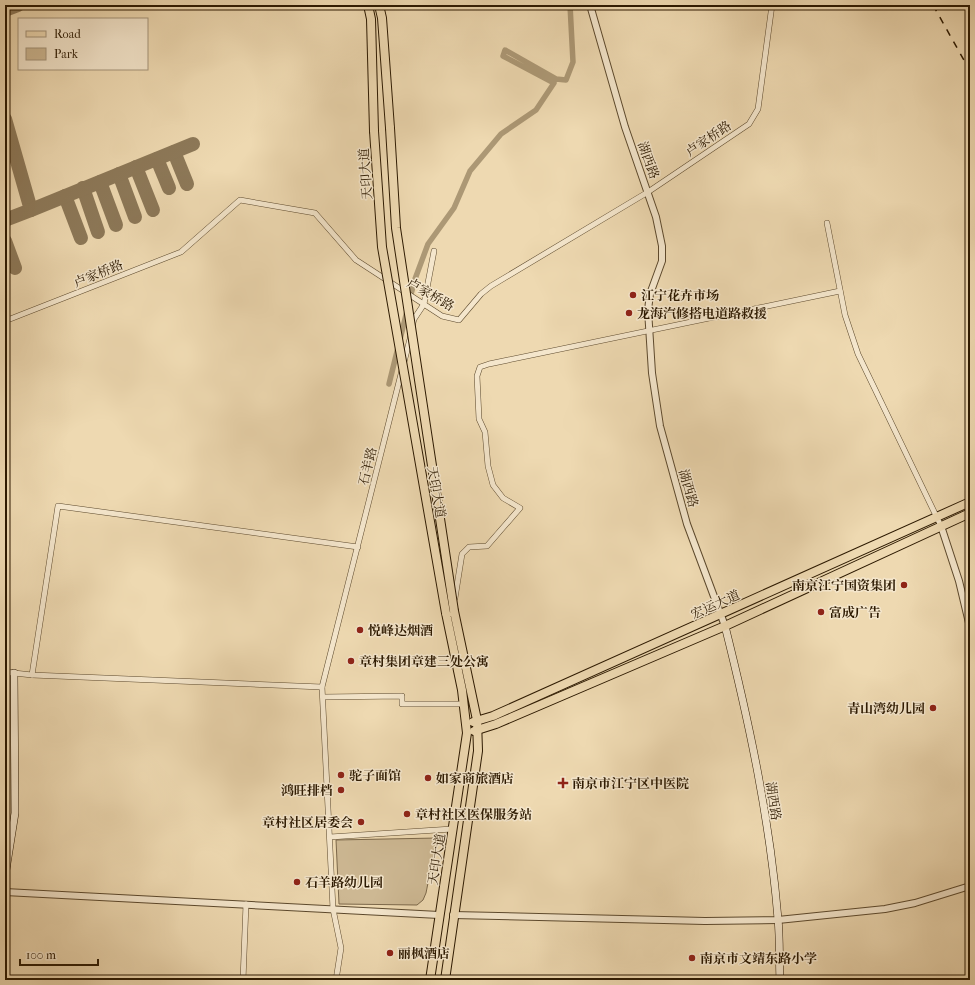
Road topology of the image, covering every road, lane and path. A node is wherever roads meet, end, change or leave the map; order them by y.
1 (368, 5) edge
2 (379, 5) edge
3 (590, 5) edge
4 (772, 5) edge
5 (648, 192) junction
6 (827, 223) dead end
7 (434, 251) dead end
8 (840, 291) junction
9 (424, 304) junction
10 (5, 321) edge
11 (648, 331) junction
12 (5, 453) edge
13 (5, 456) edge
14 (970, 502) edge
15 (970, 513) edge
16 (937, 517) junction
17 (941, 526) junction
18 (358, 548) junction
19 (450, 612) junction
20 (721, 614) junction
21 (725, 626) junction
22 (970, 627) edge
23 (5, 672) edge
24 (14, 673) junction
25 (32, 675) junction
26 (322, 687) junction
27 (323, 697) junction
28 (464, 704) junction
29 (477, 720) junction
30 (467, 723) junction
31 (478, 730) junction
32 (467, 733) junction
33 (452, 829) junction
34 (330, 837) junction
35 (5, 876) edge
36 (970, 886) edge
37 (5, 892) edge
38 (246, 904) junction
39 (333, 909) junction
40 (439, 915) junction
41 (453, 915) junction
42 (778, 920) junction
43 (243, 980) edge
44 (336, 980) edge
45 (430, 980) edge
46 (445, 980) edge
47 (780, 980) edge

1 - 19 main road, 天印大道, bridge
2 - 19 main road, 天印大道, bridge
3 - 5 street, 湖西路
4 - 5 street, 卢家桥路
5 - 9 street, 卢家桥路
5 - 11 street, 湖西路
6 - 8 street
7 - 9 street, 石羊路
8 - 11 street
8 - 16 street
9 - 10 street, 卢家桥路
9 - 18 street, 石羊路
11 - 19 street
11 - 20 street, 湖西路
12 - 13 street
14 - 16 main road, 宏运大道
15 - 17 main road, 宏运大道
16 - 17 street
16 - 20 main road, 宏运大道
17 - 21 main road, 宏运大道
17 - 22 street
18 - 25 street
18 - 26 street, 石羊路
19 - 28 main road, 天印大道
19 - 29 main road, 天印大道
20 - 21 street, 湖西路
20 - 29 main road, 宏运大道
21 - 31 main road, 宏运大道
21 - 42 main road, 湖西路
23 - 24 street
24 - 25 street
24 - 35 main road
25 - 26 street
26 - 27 street
27 - 28 street
27 - 34 street
28 - 30 main road, 天印大道
29 - 30 main road, 宏运大道
29 - 31 main road, 天印大道
30 - 32 main road, 天印大道
31 - 32 main road, 宏运大道
31 - 41 main road, 天印大道
32 - 33 main road, 天印大道
33 - 34 street
33 - 40 main road, 天印大道
34 - 39 street
36 - 42 street
37 - 38 street
38 - 39 street
38 - 43 street
39 - 40 street
39 - 44 street
40 - 45 main road, 天印大道
41 - 42 street
41 - 46 main road, 天印大道
42 - 47 main road, 湖西路

